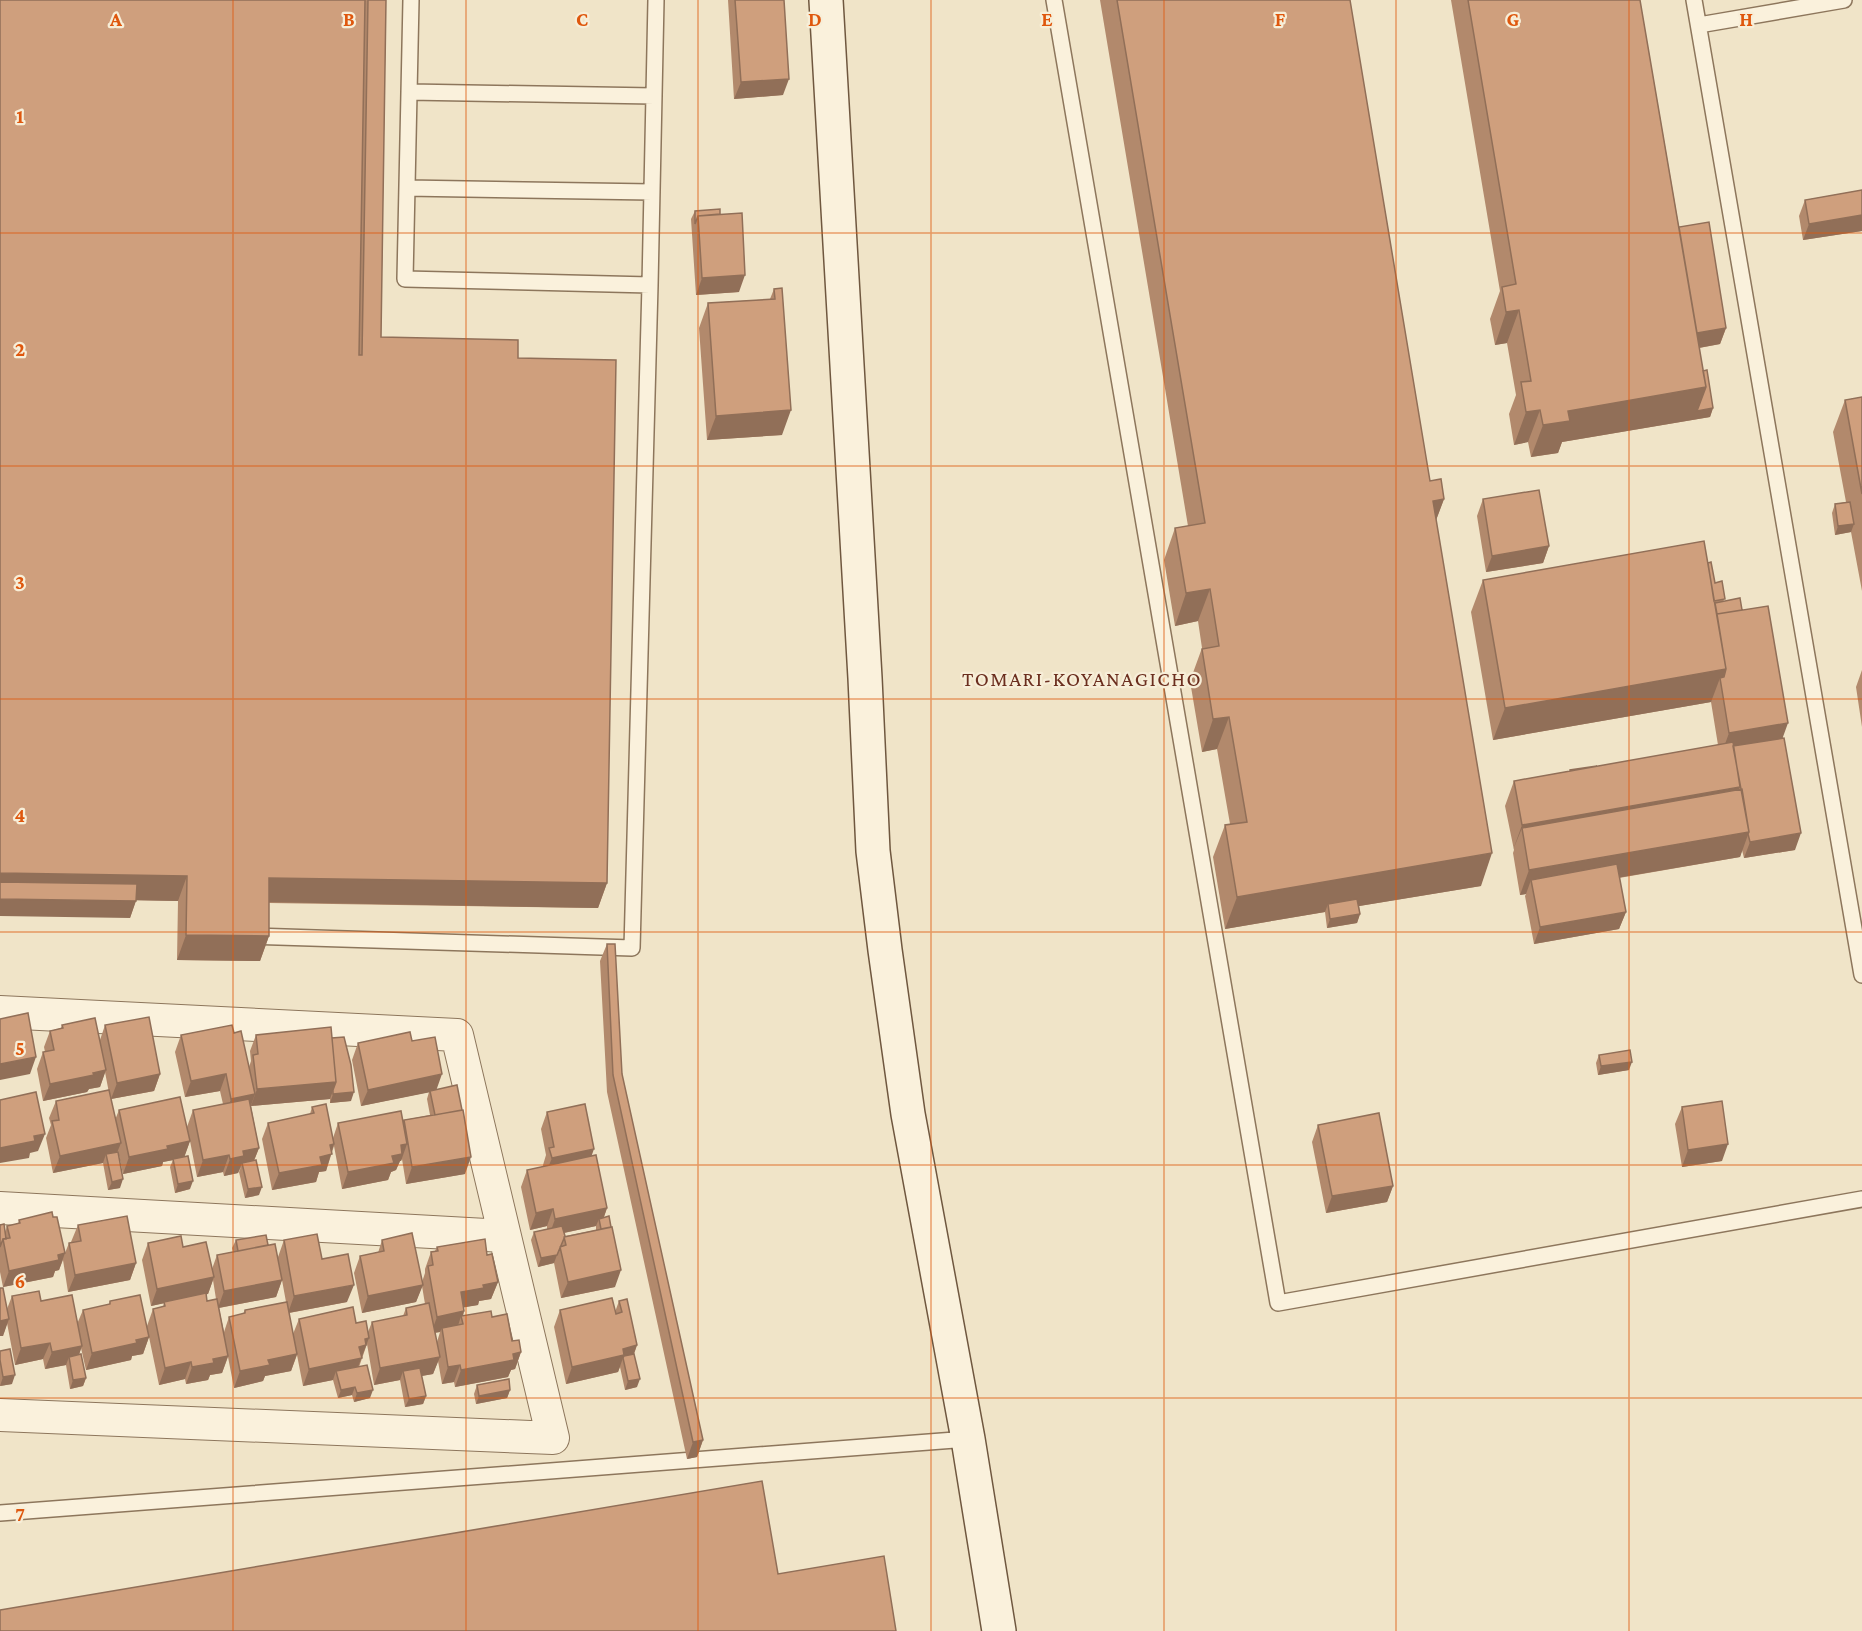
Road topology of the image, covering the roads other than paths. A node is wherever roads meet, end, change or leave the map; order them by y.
1 (411, 0) edge
2 (656, 0) edge
3 (826, 0) edge
4 (1054, 0) edge
5 (1694, 0) edge
6 (1844, 0) edge
7 (1699, 25) junction
8 (409, 92) junction
9 (654, 96) junction
10 (407, 188) junction
11 (652, 192) junction
12 (650, 285) junction
13 (234, 935) edge
14 (1862, 975) edge
15 (0, 1012) edge
16 (1862, 1199) edge
17 (0, 1208) edge
18 (504, 1236) junction
19 (0, 1415) edge
20 (968, 1439) junction
21 (0, 1513) edge
22 (999, 1631) edge

1 - 8 lane
2 - 9 lane
3 - 20 street
4 - 16 lane
5 - 7 lane
6 - 7 lane
7 - 14 lane
8 - 9 lane
8 - 10 lane
9 - 11 lane
10 - 11 lane
10 - 12 lane
11 - 12 lane
12 - 13 lane
15 - 18 street
17 - 18 street
18 - 19 street
20 - 21 lane
20 - 22 street

